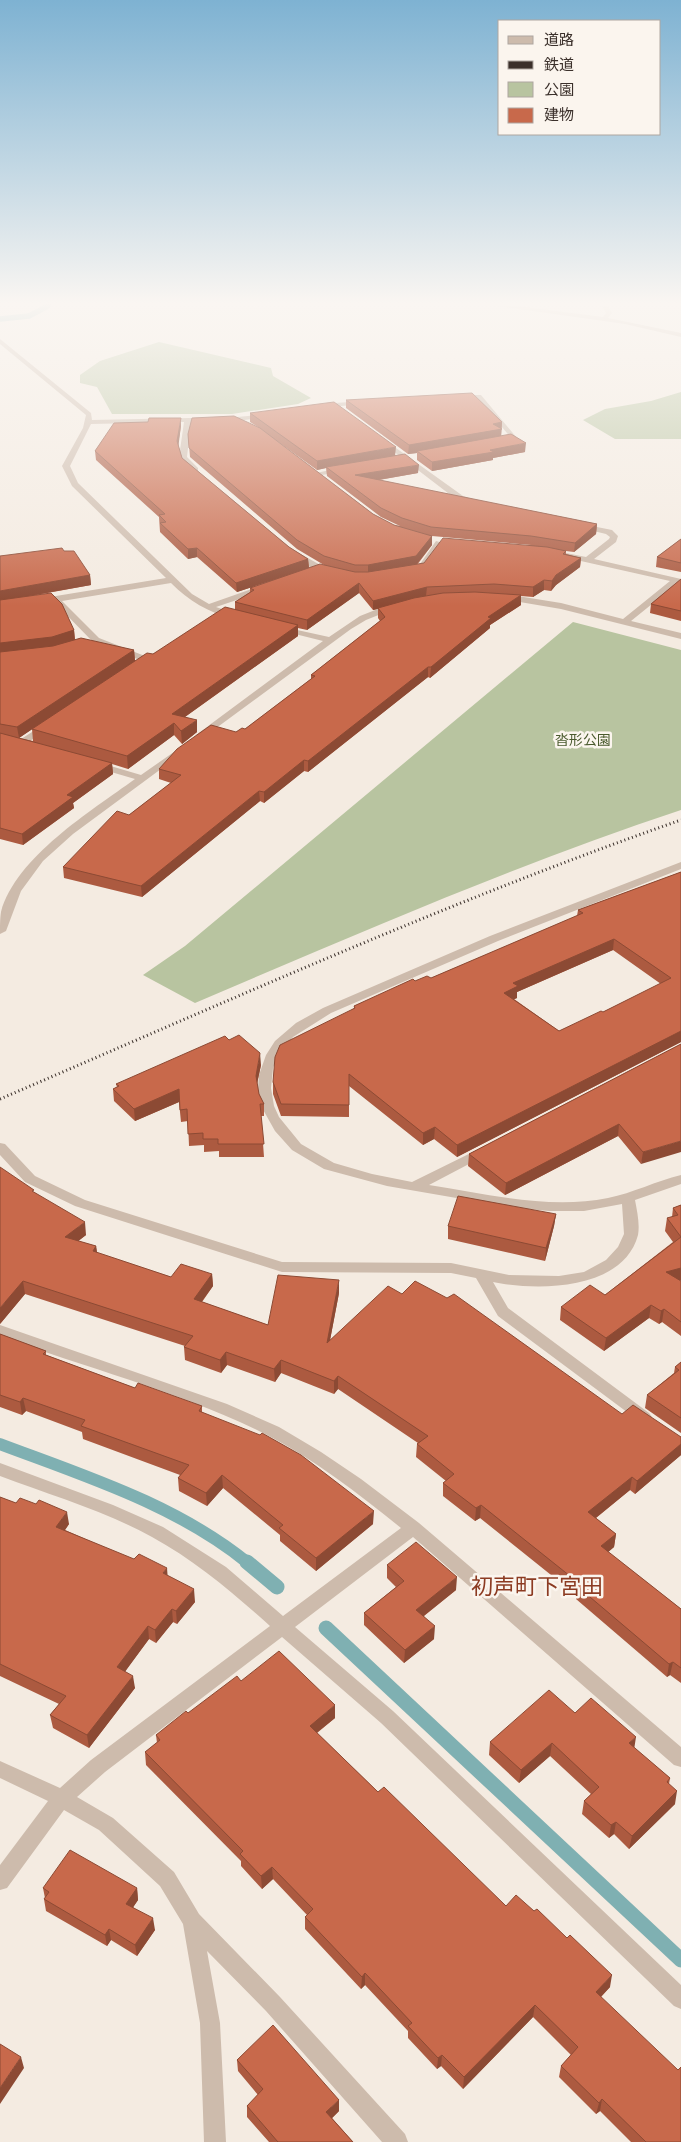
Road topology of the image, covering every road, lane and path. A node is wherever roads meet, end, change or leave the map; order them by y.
1 (82, 406) edge
2 (321, 406) edge
3 (336, 406) edge
4 (488, 406) edge
5 (314, 407) edge
6 (275, 413) edge
7 (346, 413) edge
8 (237, 419) junction
9 (188, 420) junction
10 (89, 422) junction
11 (252, 427) edge
12 (376, 436) edge
13 (506, 441) edge
14 (420, 456) edge
15 (406, 458) junction
16 (394, 460) edge
17 (308, 468) edge
18 (350, 468) edge
19 (316, 474) junction
20 (201, 475) edge
21 (323, 480) edge
22 (484, 505) edge
23 (569, 523) edge
24 (438, 543) edge
25 (286, 547) edge
26 (554, 553) edge
27 (587, 560) junction
28 (320, 569) junction
29 (412, 570) edge
30 (311, 572) edge
31 (340, 575) edge
32 (172, 580) junction
33 (678, 580) edge
34 (276, 584) edge
35 (496, 597) edge
36 (56, 599) junction
37 (38, 602) edge
38 (401, 604) edge
39 (208, 607) junction
40 (243, 618) edge
41 (625, 622) junction
42 (269, 625) edge
43 (681, 636) edge
44 (96, 640) junction
45 (330, 640) junction
46 (83, 644) edge
47 (131, 670) edge
48 (52, 722) edge
49 (8, 741) edge
50 (21, 742) junction
51 (39, 748) edge
52 (85, 761) edge
53 (142, 778) junction
54 (681, 865) edge
55 (0, 931) edge
56 (495, 1145) edge
57 (0, 1147) edge
58 (681, 1180) edge
59 (414, 1187) junction
60 (628, 1198) junction
61 (481, 1274) junction
62 (0, 1330) edge
63 (658, 1427) edge
64 (0, 1469) edge
65 (413, 1528) junction
66 (282, 1625) junction
67 (681, 1759) edge
68 (0, 1769) edge
69 (62, 1798) junction
70 (0, 1882) edge
71 (192, 1921) junction
72 (681, 1999) edge
73 (215, 2142) edge
74 (397, 2142) edge

1 - 10 street
2 - 5 street
3 - 7 street
4 - 13 street
6 - 8 street
8 - 9 street
8 - 11 street
9 - 10 street
9 - 20 street
10 - 32 street
12 - 15 street
14 - 15 street
15 - 16 street
15 - 22 street
17 - 19 street
18 - 19 street
19 - 21 street
23 - 27 street
24 - 29 street
25 - 28 street
26 - 27 street
27 - 33 street
28 - 30 street
28 - 31 street
32 - 36 street
32 - 39 street
33 - 41 street
34 - 39 street
35 - 41 street
36 - 37 street
36 - 44 street
38 - 45 street
39 - 40 street
41 - 43 street
42 - 45 street
44 - 46 street
44 - 47 street
45 - 53 street
48 - 50 street
49 - 50 street
50 - 51 street
52 - 53 street
53 - 55 street
54 - 59 street
56 - 59 street
57 - 61 street
58 - 60 street
59 - 60 street
60 - 61 street
61 - 63 street
62 - 65 street
64 - 66 street
65 - 66 street
65 - 67 street
66 - 69 street
66 - 72 street
68 - 69 street
69 - 70 street
69 - 71 street
71 - 73 street
71 - 74 street

